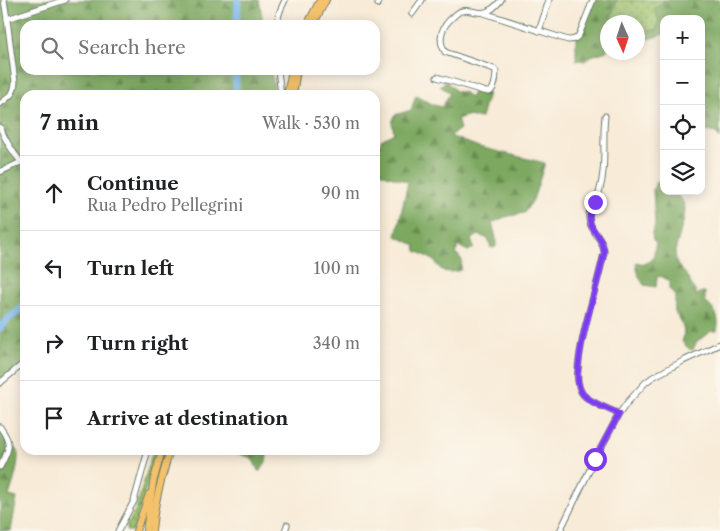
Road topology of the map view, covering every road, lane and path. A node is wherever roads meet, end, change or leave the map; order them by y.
1 (4, 0) edge
2 (65, 0) edge
3 (285, 0) edge
4 (320, 0) edge
5 (326, 0) edge
6 (422, 0) edge
7 (501, 0) edge
8 (549, 0) edge
9 (593, 0) edge
10 (484, 13) junction
11 (412, 14) dead end
12 (7, 19) junction
13 (277, 20) edge
14 (310, 20) edge
15 (316, 20) edge
16 (539, 31) junction
17 (279, 75) edge
18 (291, 75) edge
19 (296, 75) edge
20 (437, 77) dead end
21 (280, 90) edge
22 (288, 90) edge
23 (294, 90) edge
24 (0, 104) edge
25 (605, 116) dead end
26 (0, 127) edge
27 (20, 157) edge
28 (20, 162) edge
29 (0, 172) edge
30 (720, 344) edge
31 (20, 366) edge
32 (0, 383) edge
33 (619, 414) junction
34 (0, 427) edge
35 (147, 455) edge
36 (161, 455) edge
37 (169, 455) edge
38 (0, 467) edge
39 (153, 483) junction
40 (118, 531) edge
41 (136, 531) edge
42 (146, 531) edge
43 (152, 531) edge
44 (560, 531) edge

1 - 12 street
2 - 12 street
3 - 13 street
4 - 14 main road
5 - 15 main road
6 - 11 street
7 - 10 street
8 - 16 street
9 - 16 street
10 - 16 street
10 - 20 street
12 - 24 street
17 - 21 street
18 - 22 main road
19 - 23 main road
25 - 33 street
26 - 27 street
28 - 29 street
30 - 33 street
31 - 32 street
33 - 44 street
34 - 38 street
35 - 40 street
36 - 39 main road
37 - 43 main road
39 - 41 main road
39 - 42 main road

